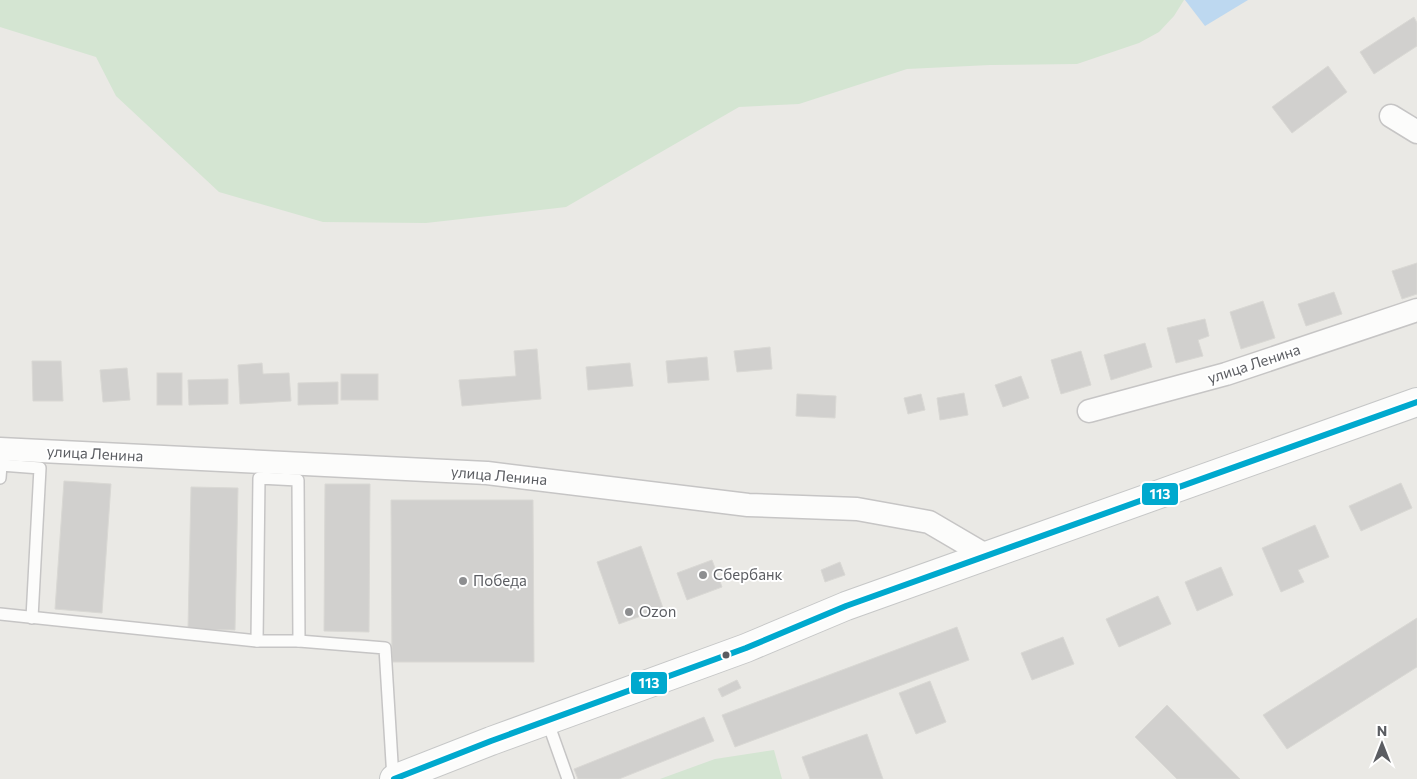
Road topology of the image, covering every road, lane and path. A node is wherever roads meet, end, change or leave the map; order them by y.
1 (1391, 116) dead end
2 (1417, 132) edge
3 (1417, 310) edge
4 (1417, 402) edge
5 (1088, 411) dead end
6 (0, 449) edge
7 (0, 478) edge
8 (987, 556) junction
9 (0, 614) edge
10 (32, 618) junction
11 (258, 641) junction
12 (299, 641) junction
13 (547, 720) junction
14 (394, 779) edge
15 (568, 779) edge

1 - 2 street
3 - 5 street, улица Ленина
4 - 8 main road
6 - 8 street, улица Ленина
7 - 10 lane, улица Ленина
8 - 13 main road
9 - 10 lane
10 - 11 lane
11 - 12 lane
11 - 12 lane
12 - 14 lane
13 - 14 main road
13 - 15 lane

